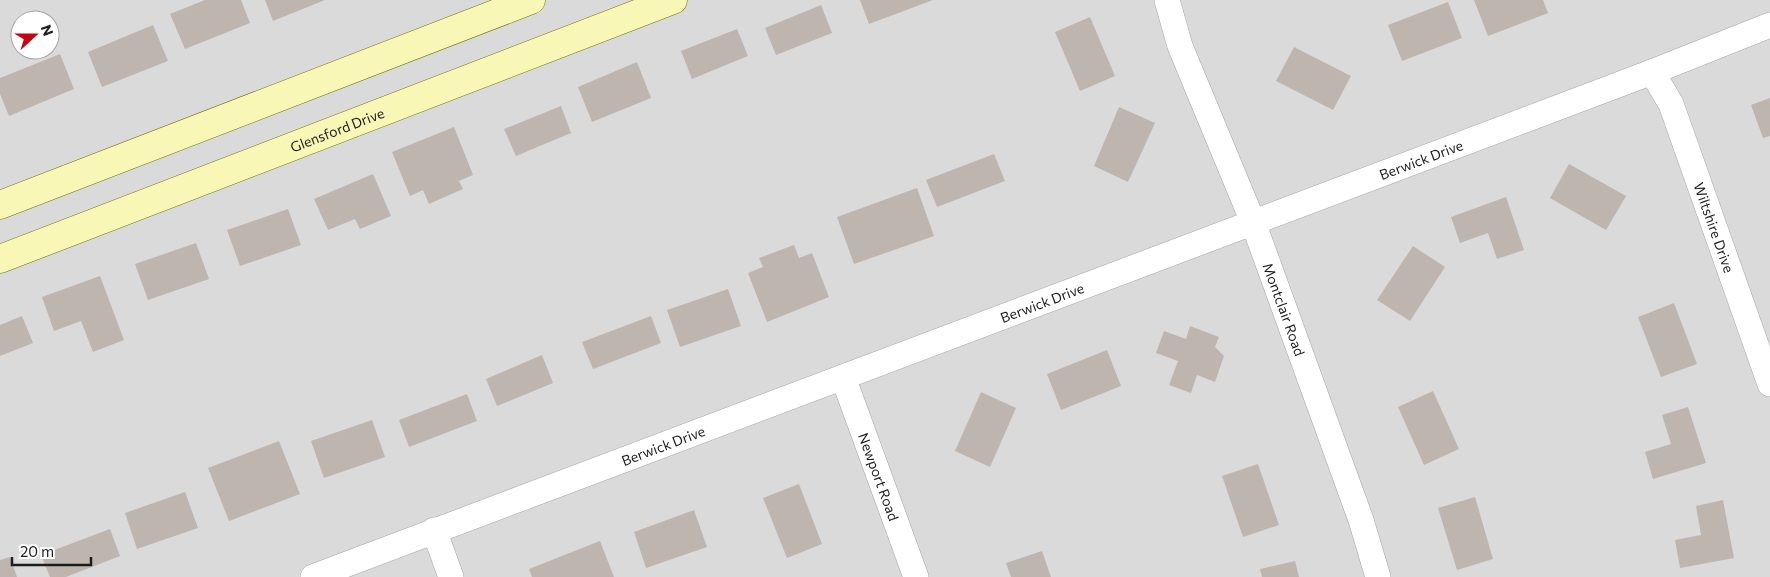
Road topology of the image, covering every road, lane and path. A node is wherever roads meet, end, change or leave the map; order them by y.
1 (531, 0) edge
2 (673, 0) edge
3 (1154, 0) edge
4 (1167, 0) edge
5 (1770, 25) edge
6 (1180, 46) junction
7 (1652, 72) junction
8 (0, 205) edge
9 (1253, 222) junction
10 (0, 259) edge
11 (843, 377) junction
12 (1770, 384) edge
13 (434, 530) junction
14 (313, 577) edge
15 (451, 577) edge
16 (916, 577) edge
17 (1378, 577) edge

1 - 8 main road
2 - 10 main road, Glensford Drive
3 - 6 street, Montclair Road
4 - 6 street, Montclair Road
5 - 7 street, Berwick Drive
6 - 9 street, Montclair Road
7 - 9 street, Berwick Drive
7 - 12 street, Wiltshire Drive
9 - 11 street, Berwick Drive
9 - 17 street, Montclair Road
11 - 13 street, Berwick Drive
11 - 16 street, Newport Road
13 - 14 street, Berwick Drive
13 - 15 street

